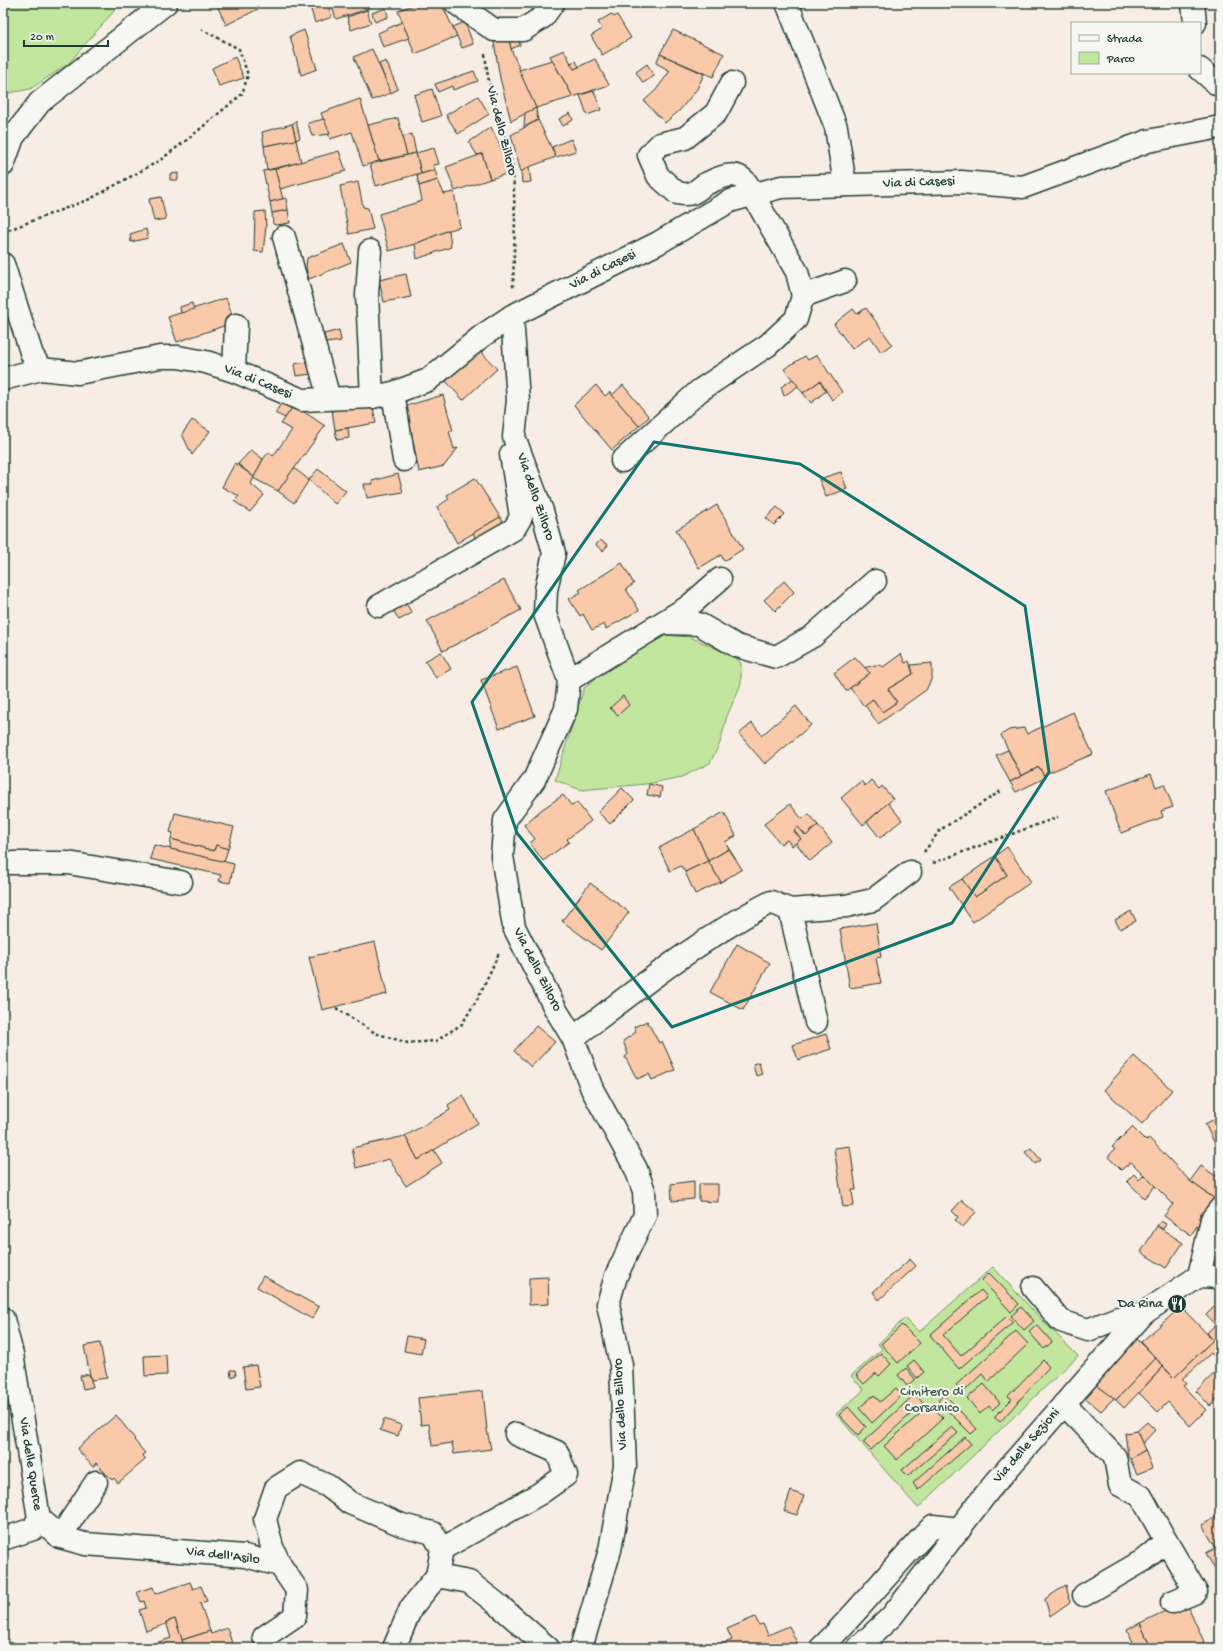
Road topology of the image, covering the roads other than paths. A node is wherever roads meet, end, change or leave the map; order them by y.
1 (166, 3) edge
2 (456, 3) edge
3 (553, 3) edge
4 (787, 3) edge
5 (1193, 3) edge
6 (1195, 22) edge
7 (1201, 70) edge
8 (732, 83) dead end
9 (1220, 84) edge
10 (1220, 126) edge
11 (3, 165) edge
12 (845, 185) junction
13 (753, 195) junction
14 (284, 237) dead end
15 (370, 251) dead end
16 (3, 264) edge
17 (845, 281) dead end
18 (804, 296) junction
19 (512, 316) junction
20 (236, 325) dead end
21 (41, 368) junction
22 (234, 372) junction
23 (3, 379) edge
24 (393, 393) junction
25 (372, 397) junction
26 (329, 398) junction
27 (514, 437) junction
28 (404, 460) dead end
29 (622, 461) dead end
30 (720, 579) dead end
31 (875, 582) dead end
32 (379, 606) dead end
33 (664, 623) junction
34 (569, 680) junction
35 (3, 862) edge
36 (910, 872) road end
37 (181, 882) dead end
38 (790, 910) junction
39 (816, 1022) dead end
40 (573, 1038) junction
41 (1220, 1209) edge
42 (1210, 1277) edge
43 (1033, 1288) dead end
44 (1144, 1313) junction
45 (3, 1319) edge
46 (7, 1355) edge
47 (1064, 1404) junction
48 (516, 1434) dead end
49 (96, 1482) dead end
50 (39, 1518) junction
51 (960, 1528) junction
52 (60, 1537) junction
53 (3, 1539) edge
54 (1166, 1541) junction
55 (442, 1549) junction
56 (280, 1565) junction
57 (437, 1576) junction
58 (1084, 1594) dead end
59 (1172, 1602) dead end
60 (264, 1637) dead end
61 (394, 1648) edge
62 (548, 1648) edge
63 (581, 1648) edge
64 (821, 1648) edge
65 (858, 1648) edge

1 - 11 street
2 - 3 street
4 - 12 street
5 - 6 street
7 - 9 street
8 - 13 street
10 - 12 street, Via di Casesi
12 - 13 street, Via di Casesi
13 - 18 street
13 - 19 street, Via di Casesi
14 - 26 street
15 - 25 street
16 - 21 street
17 - 18 street
18 - 29 street
19 - 24 street, Via di Casesi
19 - 27 street, Via dello Zilloro
20 - 22 street
21 - 22 street, Via di Casesi
21 - 23 street, Via di Casesi
22 - 26 street, Via di Casesi
24 - 25 street, Via di Casesi
24 - 28 street
25 - 26 street, Via di Casesi
27 - 32 street
27 - 34 street, Via dello Zilloro
30 - 33 street
31 - 33 street
33 - 34 street
34 - 40 street, Via dello Zilloro
35 - 37 street
36 - 38 street
38 - 39 street
38 - 40 street
40 - 63 street, Via dello Zilloro
41 - 42 street
42 - 44 street, Via delle Sezioni
43 - 44 street
44 - 47 street, Via delle Sezioni
45 - 46 street, Via delle Querce
46 - 50 street, Via delle Querce
47 - 51 street, Via delle Sezioni
47 - 54 street
48 - 55 street
49 - 52 street
50 - 52 street, Via dell'Asilo
50 - 53 street, Via delle Querce
51 - 64 street
51 - 65 street, Via delle Sezioni
52 - 56 street, Via dell'Asilo
54 - 58 street
54 - 59 street
55 - 56 street, Via dell'Asilo
55 - 57 street
56 - 60 street
57 - 61 street
57 - 62 street

